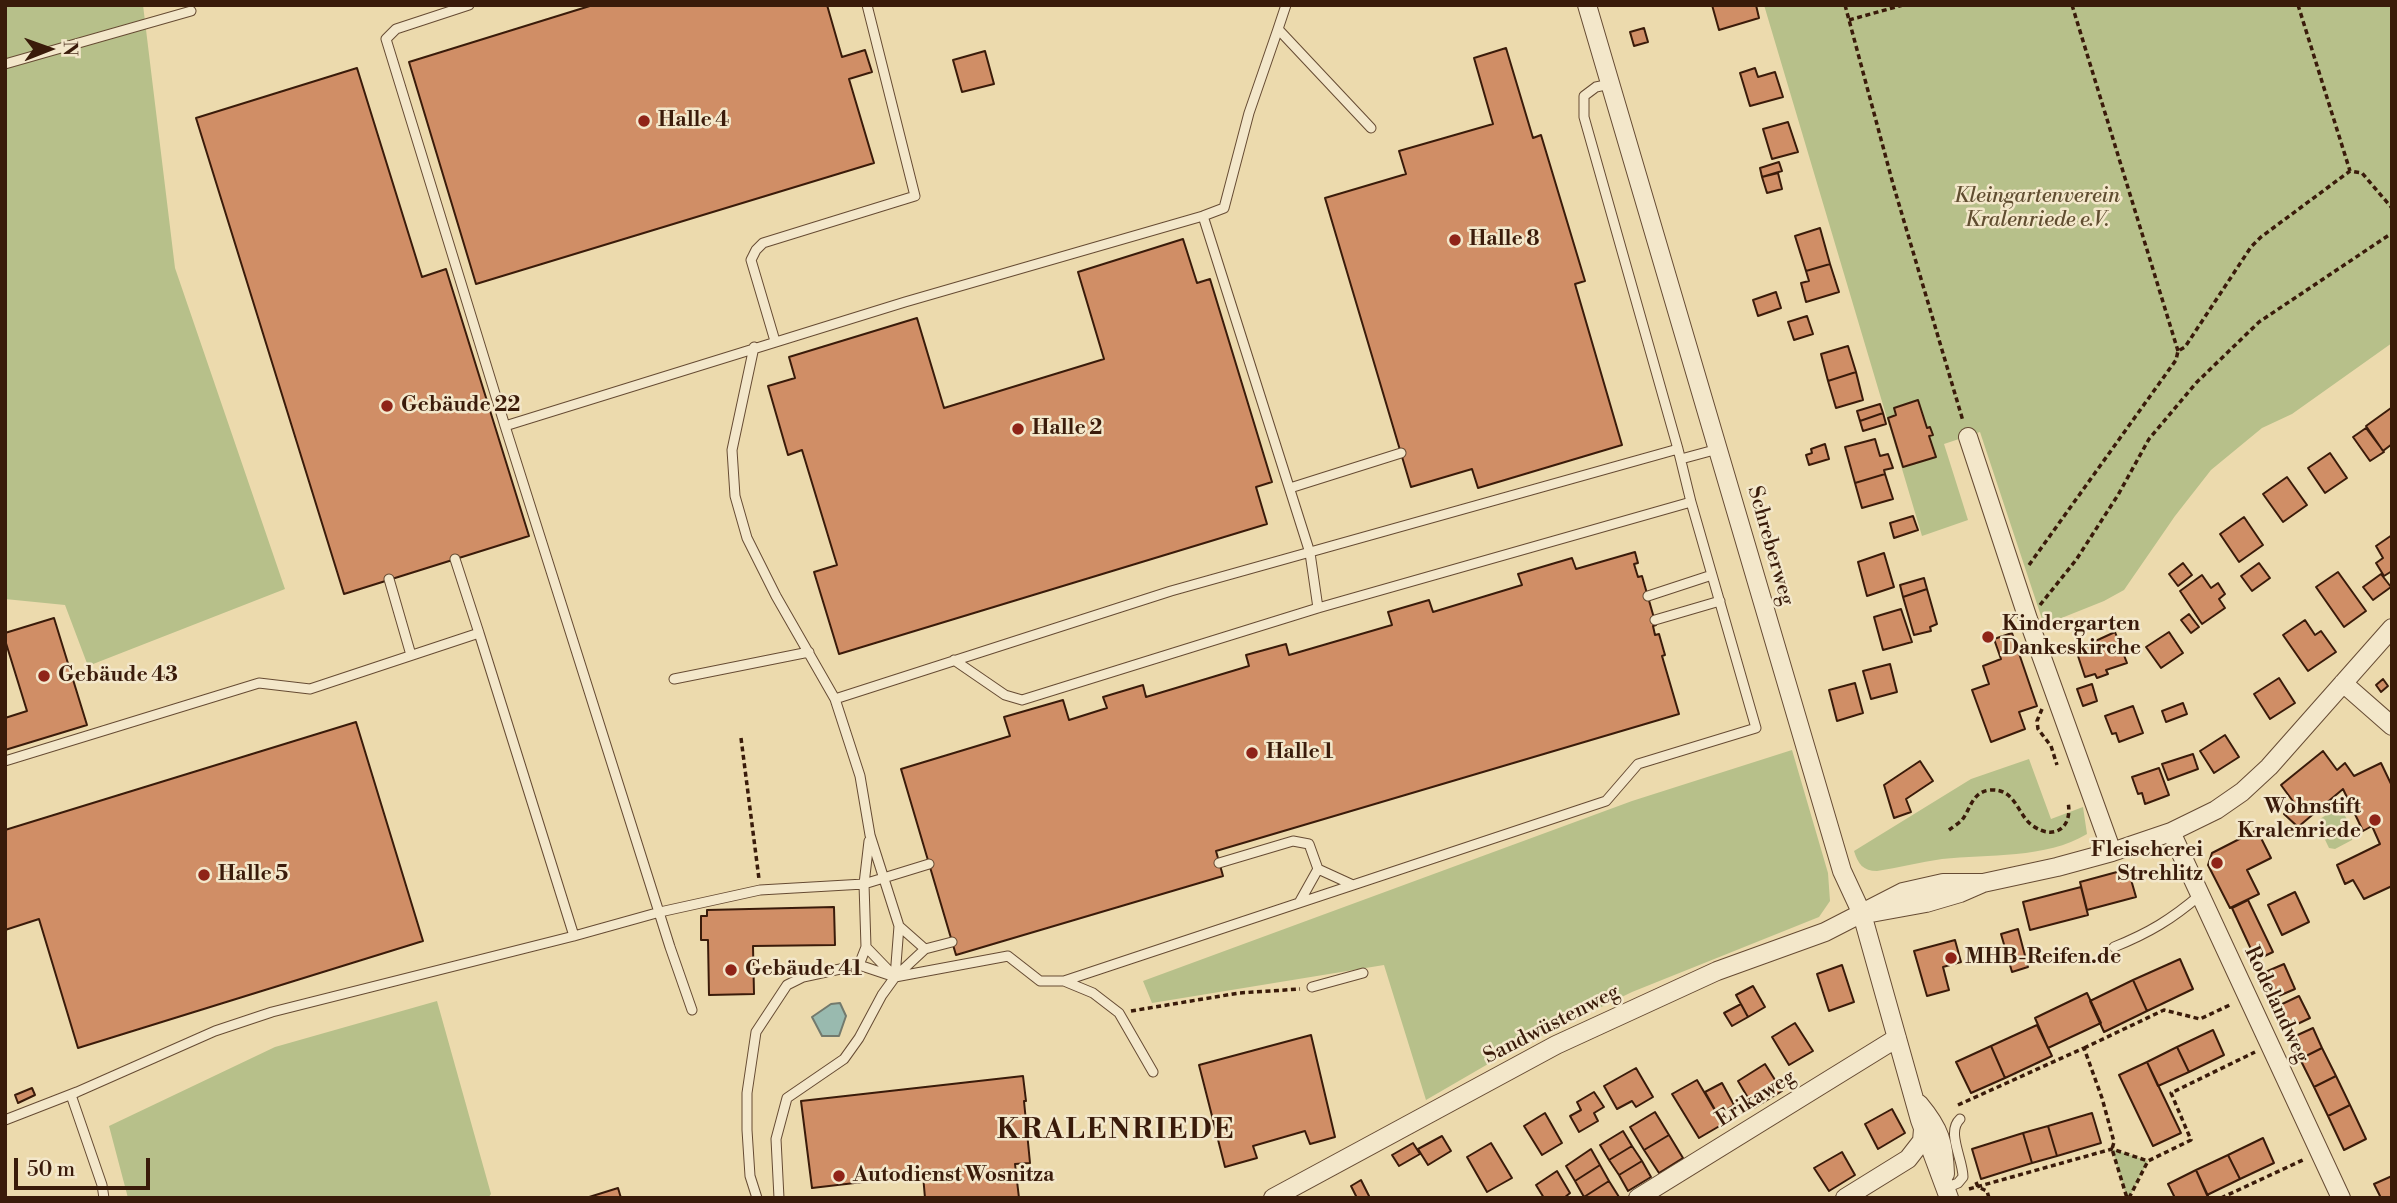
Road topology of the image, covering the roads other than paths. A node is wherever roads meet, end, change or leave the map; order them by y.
1 (469, 5) edge
2 (867, 5) edge
3 (1286, 5) edge
4 (1587, 5) edge
5 (191, 11) dead end
6 (1278, 29) junction
7 (5, 64) edge
8 (1610, 84) junction
9 (1371, 128) dead end
10 (1203, 216) junction
11 (775, 341) junction
12 (754, 347) junction
13 (505, 426) junction
14 (1968, 437) road end
15 (1717, 449) junction
16 (1401, 453) dead end
17 (1680, 454) junction
18 (1290, 488) junction
19 (1691, 502) junction
20 (1310, 553) junction
21 (455, 559) dead end
22 (1712, 575) junction
23 (389, 579) dead end
24 (1648, 596) dead end
25 (1720, 601) junction
26 (1318, 608) junction
27 (1655, 620) dead end
28 (2392, 628) edge
29 (479, 633) junction
30 (808, 652) junction
31 (411, 655) junction
32 (954, 660) junction
33 (674, 679) dead end
34 (2343, 683) junction
35 (835, 699) junction
36 (2392, 726) edge
37 (5, 761) edge
38 (2171, 832) junction
39 (870, 835) junction
40 (2112, 852) junction
41 (1219, 863) dead end
42 (929, 864) dead end
43 (1318, 869) junction
44 (884, 878) junction
45 (864, 884) junction
46 (1353, 885) junction
47 (2200, 895) junction
48 (1299, 903) junction
49 (660, 912) junction
50 (1862, 914) junction
51 (899, 926) junction
52 (574, 936) junction
53 (952, 942) dead end
54 (866, 947) junction
55 (2114, 947) dead end
56 (925, 949) junction
57 (859, 965) junction
58 (878, 972) junction
59 (1363, 973) dead end
60 (895, 977) junction
61 (1064, 981) junction
62 (1312, 987) road end
63 (882, 995) junction
64 (692, 1010) dead end
65 (1897, 1038) junction
66 (1153, 1072) dead end
67 (71, 1095) junction
68 (1914, 1098) junction
69 (1961, 1118) road end
70 (5, 1120) edge
71 (1923, 1129) junction
72 (1948, 1193) edge
73 (1640, 1197) edge
74 (104, 1198) edge
75 (757, 1198) edge
76 (779, 1198) edge
77 (1273, 1198) edge
78 (1845, 1198) edge
79 (2341, 1198) edge

1 - 13 lane
2 - 11 lane
3 - 6 lane
4 - 8 street, Schreberweg
5 - 7 lane
6 - 9 lane
6 - 10 lane
8 - 15 street, Schreberweg
8 - 17 lane
10 - 11 lane
10 - 18 lane
11 - 12 lane
12 - 13 lane
12 - 30 lane
13 - 49 lane
14 - 40 street
15 - 17 lane
15 - 50 street, Schreberweg
16 - 18 lane
17 - 19 lane
17 - 20 lane
18 - 20 lane
19 - 22 lane
19 - 26 lane
20 - 26 lane
20 - 32 lane
21 - 29 lane
22 - 24 lane
22 - 25 lane
23 - 31 lane
25 - 27 lane
25 - 46 lane
26 - 32 lane
28 - 34 street, Sandwüstenweg
29 - 31 lane
29 - 52 lane
30 - 33 lane
30 - 35 lane
31 - 37 lane
32 - 35 lane
34 - 36 street
34 - 38 street, Sandwüstenweg
35 - 39 lane
38 - 40 street, Sandwüstenweg
38 - 47 street, Rodelandweg
39 - 44 lane
39 - 45 lane
40 - 50 street, Sandwüstenweg
41 - 43 lane
42 - 44 lane
43 - 46 lane
43 - 48 lane
44 - 45 lane
44 - 51 lane
45 - 49 lane
45 - 54 lane
46 - 48 lane
47 - 55 lane
47 - 79 street, Rodelandweg
48 - 61 lane
49 - 52 lane
49 - 64 lane
50 - 65 street, Schreberweg
50 - 77 street, Sandwüstenweg
51 - 56 lane
51 - 60 lane
52 - 67 lane
53 - 56 lane
54 - 57 lane
54 - 60 lane
56 - 60 lane
57 - 58 lane
57 - 75 lane
58 - 60 lane
58 - 63 lane
59 - 62 lane
60 - 61 lane
60 - 63 lane
61 - 66 lane
63 - 76 lane
65 - 68 street, Schreberweg
65 - 73 street, Erikaweg
67 - 70 lane
67 - 74 lane
68 - 71 street, Schreberweg
68 - 72 street, Schreberweg
69 - 72 lane
71 - 72 street, Schreberweg
71 - 78 street

